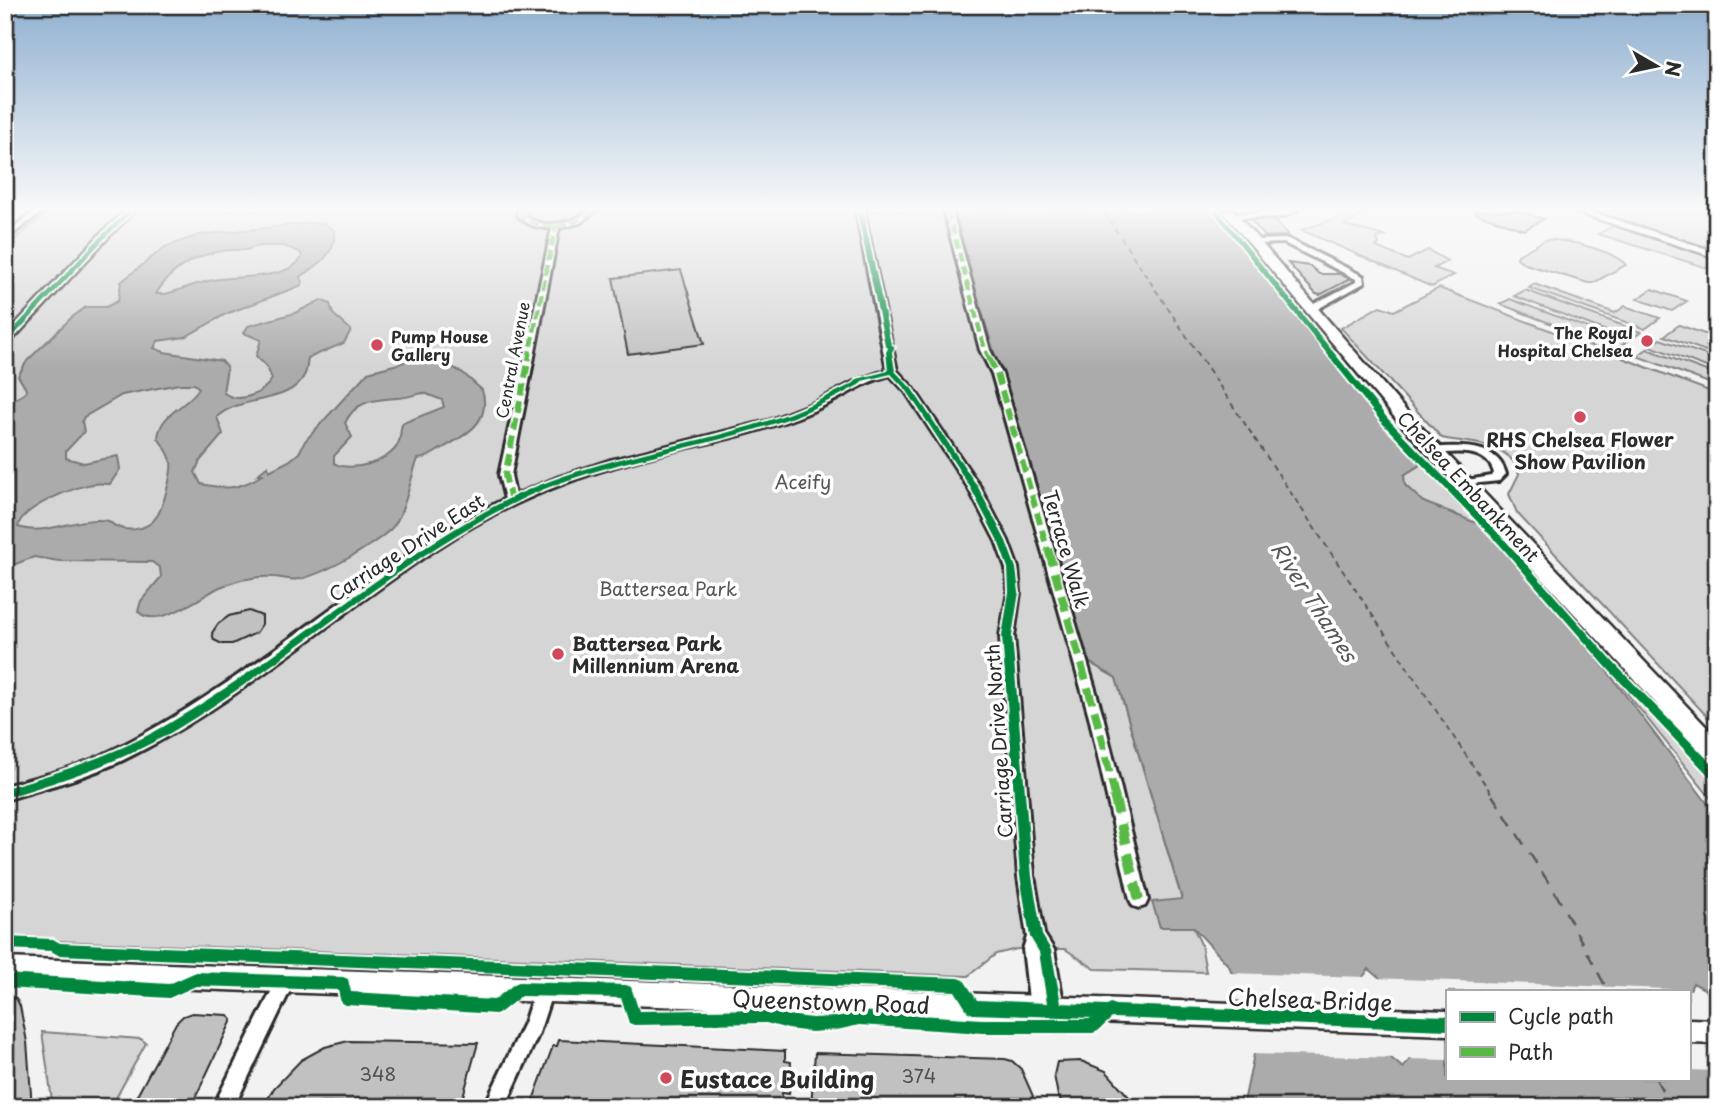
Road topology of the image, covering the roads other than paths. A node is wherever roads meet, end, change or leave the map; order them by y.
1 (78, 263) edge
2 (548, 263) edge
3 (871, 263) edge
4 (962, 263) edge
5 (1272, 263) edge
6 (1329, 263) edge
7 (1311, 309) junction
8 (5, 342) edge
9 (892, 372) junction
10 (1435, 451) junction
11 (1465, 483) junction
12 (512, 500) junction
13 (1717, 754) edge
14 (5, 793) edge
15 (1139, 900) dead end
16 (5, 970) edge
17 (285, 982) junction
18 (544, 990) junction
19 (1047, 1008) junction
20 (1172, 1013) joint
21 (1446, 1023) edge
22 (1690, 1031) edge
23 (1717, 1032) edge
24 (223, 1107) edge
25 (494, 1107) edge

1 - 8 street
2 - 12 street, Central Avenue
3 - 9 street
4 - 15 street, Terrace Walk
5 - 7 highway, Chelsea Embankment
6 - 7 street
7 - 10 highway, Chelsea Embankment
9 - 12 street, Carriage Drive East
9 - 19 street, Carriage Drive North
10 - 11 highway, Chelsea Embankment
10 - 11 street
11 - 13 highway, Chelsea Embankment
12 - 14 street, Carriage Drive East
16 - 17 main road, Queenstown Road
17 - 18 main road, Queenstown Road
17 - 24 street
18 - 19 main road, Queenstown Road
18 - 25 street
19 - 20 main road, Queenstown Road
20 - 21 main road, Chelsea Bridge
22 - 23 main road

